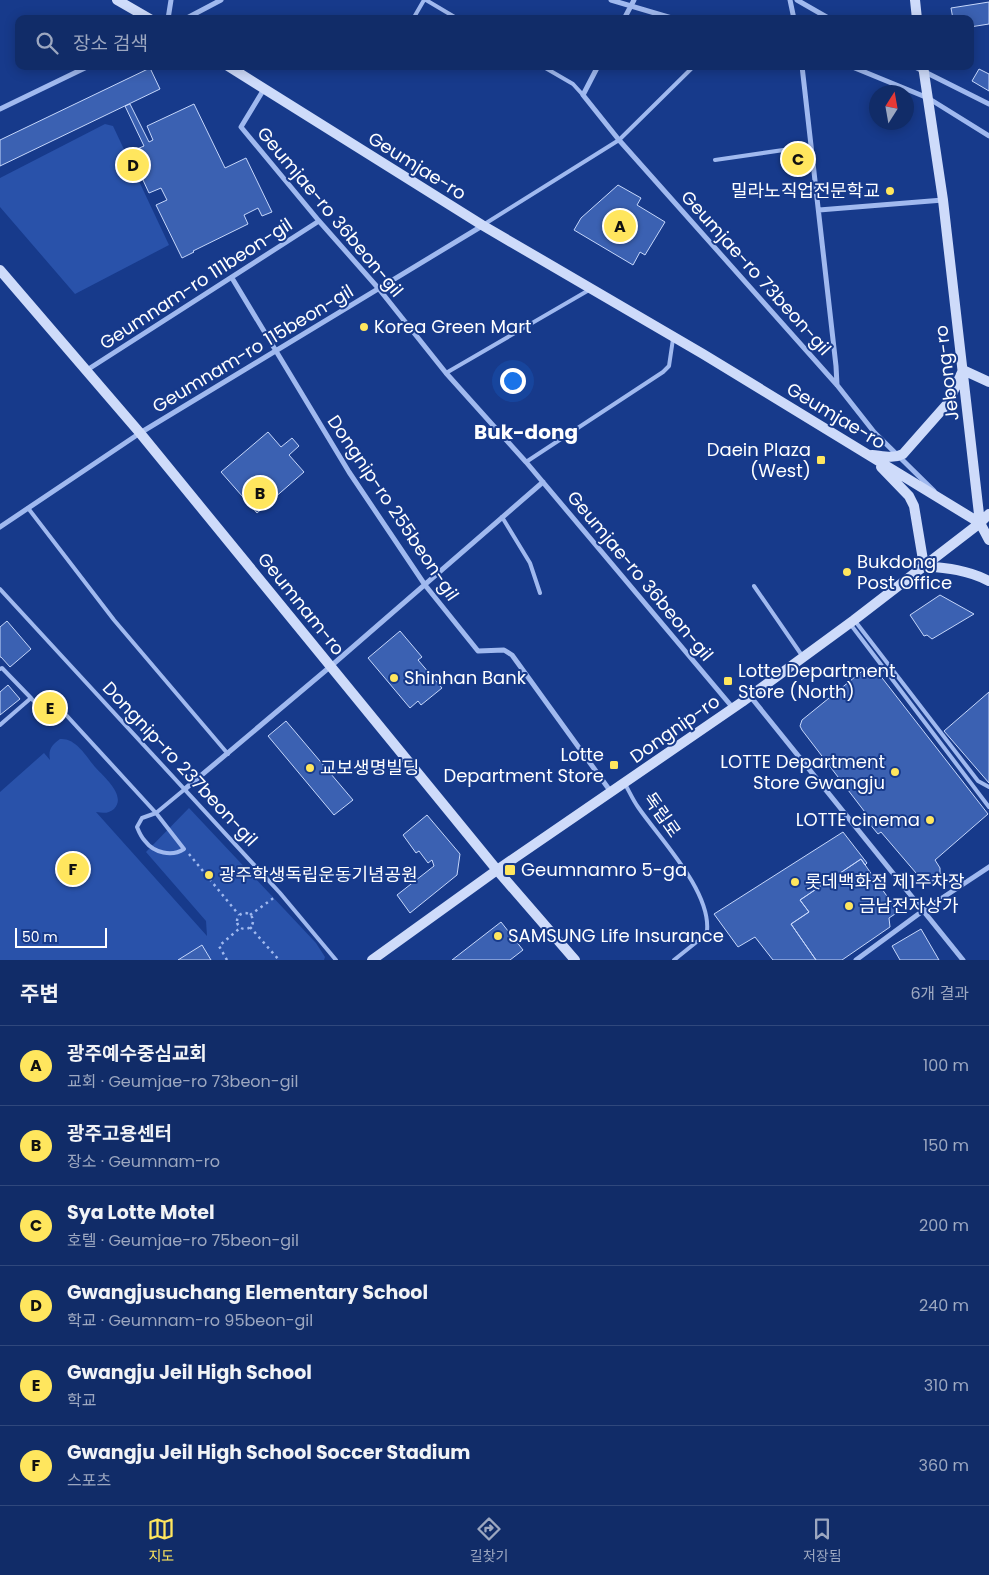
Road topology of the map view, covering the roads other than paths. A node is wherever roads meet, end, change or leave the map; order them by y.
1 (117, 0) edge
2 (171, 0) edge
3 (221, 0) edge
4 (425, 0) edge
5 (611, 0) edge
6 (634, 0) edge
7 (790, 0) edge
8 (797, 0) edge
9 (914, 0) edge
10 (631, 6) junction
11 (143, 15) edge
12 (169, 15) edge
13 (193, 15) edge
14 (416, 15) edge
15 (451, 15) edge
16 (626, 15) edge
17 (661, 15) edge
18 (793, 15) edge
19 (823, 15) edge
20 (916, 15) edge
21 (81, 70) edge
22 (234, 70) edge
23 (549, 70) edge
24 (596, 70) edge
25 (690, 70) edge
26 (802, 70) edge
27 (862, 70) edge
28 (923, 70) edge
29 (925, 70) edge
30 (264, 89) junction
31 (583, 94) junction
32 (928, 98) junction
33 (989, 104) edge
34 (0, 109) edge
35 (989, 136) edge
36 (619, 140) junction
37 (811, 146) junction
38 (715, 160) dead end
39 (943, 200) junction
40 (819, 210) junction
41 (319, 221) junction
42 (482, 226) junction
43 (0, 270) edge
44 (232, 278) junction
45 (378, 289) junction
46 (591, 289) junction
47 (674, 337) junction
48 (276, 351) junction
49 (87, 370) junction
50 (963, 370) junction
51 (446, 373) junction
52 (989, 382) edge
53 (837, 385) junction
54 (140, 432) junction
55 (868, 454) junction
56 (898, 456) junction
57 (526, 462) junction
58 (542, 482) junction
59 (946, 502) junction
60 (28, 508) junction
61 (989, 514) edge
62 (502, 517) junction
63 (980, 523) junction
64 (0, 527) edge
65 (989, 540) edge
66 (924, 566) junction
67 (989, 581) edge
68 (425, 585) junction
69 (754, 586) dead end
70 (0, 589) edge
71 (540, 593) dead end
72 (852, 621) junction
73 (803, 657) junction
74 (331, 666) junction
75 (0, 670) edge
76 (750, 696) junction
77 (31, 698) junction
78 (734, 708) junction
79 (0, 725) edge
80 (228, 754) junction
81 (624, 784) junction
82 (989, 787) edge
83 (185, 789) junction
84 (612, 792) junction
85 (989, 807) edge
86 (156, 813) junction
87 (989, 867) edge
88 (497, 870) junction
89 (924, 910) junction
90 (336, 960) edge
91 (372, 960) edge
92 (575, 960) edge
93 (674, 960) edge
94 (856, 960) edge
95 (963, 960) edge

1 - 11 street
2 - 12 street
3 - 13 street
4 - 14 lane
4 - 15 lane
5 - 10 street
6 - 10 street
7 - 18 street
8 - 19 street
9 - 20 street
10 - 16 street
10 - 17 street
21 - 34 street
22 - 30 street, Geumjae-ro
23 - 31 lane, Geumjae-ro 73beon-gil
24 - 31 street
25 - 36 lane
26 - 37 street
27 - 32 street
28 - 32 street, Jebong-ro
29 - 33 street
30 - 41 street, Geumjae-ro 36beon-gil
30 - 42 street, Geumjae-ro
31 - 36 street, Geumjae-ro 73beon-gil
32 - 35 street
32 - 39 street, Jebong-ro
36 - 42 lane
36 - 53 street, Geumjae-ro 73beon-gil
37 - 38 lane
37 - 40 street
39 - 40 street
39 - 50 street, Jebong-ro
40 - 53 street
41 - 44 street, Geumnam-ro 111beon-gil
41 - 45 street, Geumjae-ro 36beon-gil
42 - 45 street, Geumnam-ro 115beon-gil
42 - 46 street, Geumjae-ro
43 - 49 street, Geumnam-ro
44 - 48 street, Dongnip-ro 255beon-gil
44 - 49 street, Geumnam-ro 111beon-gil
45 - 48 street, Geumnam-ro 115beon-gil
45 - 51 street, Geumjae-ro 36beon-gil
46 - 47 street, Geumjae-ro
46 - 51 lane
47 - 55 street, Geumjae-ro
47 - 57 lane
48 - 54 street, Geumnam-ro 115beon-gil
48 - 68 street, Dongnip-ro 255beon-gil
49 - 54 street, Geumnam-ro
50 - 52 street
50 - 56 street
50 - 63 street, Jebong-ro
51 - 57 street, Geumjae-ro 36beon-gil
53 - 56 street, Geumjae-ro 73beon-gil
54 - 60 street, Geumnam-ro 115beon-gil
54 - 74 street, Geumnam-ro
55 - 56 street
55 - 59 street, Geumjae-ro
55 - 66 street
56 - 59 street, Geumjae-ro 73beon-gil
57 - 58 street, Geumjae-ro 36beon-gil
58 - 62 street
58 - 78 street, Geumjae-ro 36beon-gil
59 - 63 street, Geumjae-ro
60 - 64 street, Geumnam-ro 115beon-gil
60 - 80 lane
61 - 63 street, Dongnip-ro
62 - 68 street
62 - 71 lane
63 - 65 street, Jebong-ro
63 - 66 street, Dongnip-ro
66 - 67 street
66 - 72 street, Dongnip-ro
68 - 74 street
68 - 84 street, Dongnip-ro 255beon-gil
69 - 73 lane
70 - 83 lane, Dongnip-ro 237beon-gil
72 - 73 street, Dongnip-ro
72 - 82 lane
72 - 85 lane
73 - 76 street, Dongnip-ro
74 - 80 street
74 - 88 street, Geumnam-ro
75 - 77 lane
76 - 78 street, Dongnip-ro
76 - 89 street
77 - 79 lane
77 - 86 lane
78 - 81 street, Dongnip-ro
80 - 83 street
81 - 84 street, Dongnip-ro
81 - 93 lane, 독립로
83 - 86 lane
83 - 90 lane, Dongnip-ro 237beon-gil
84 - 88 street, Dongnip-ro
86 - 86 lane
87 - 89 street
88 - 91 street, Dongnip-ro
88 - 92 street, Geumnam-ro
89 - 94 street
89 - 95 street

